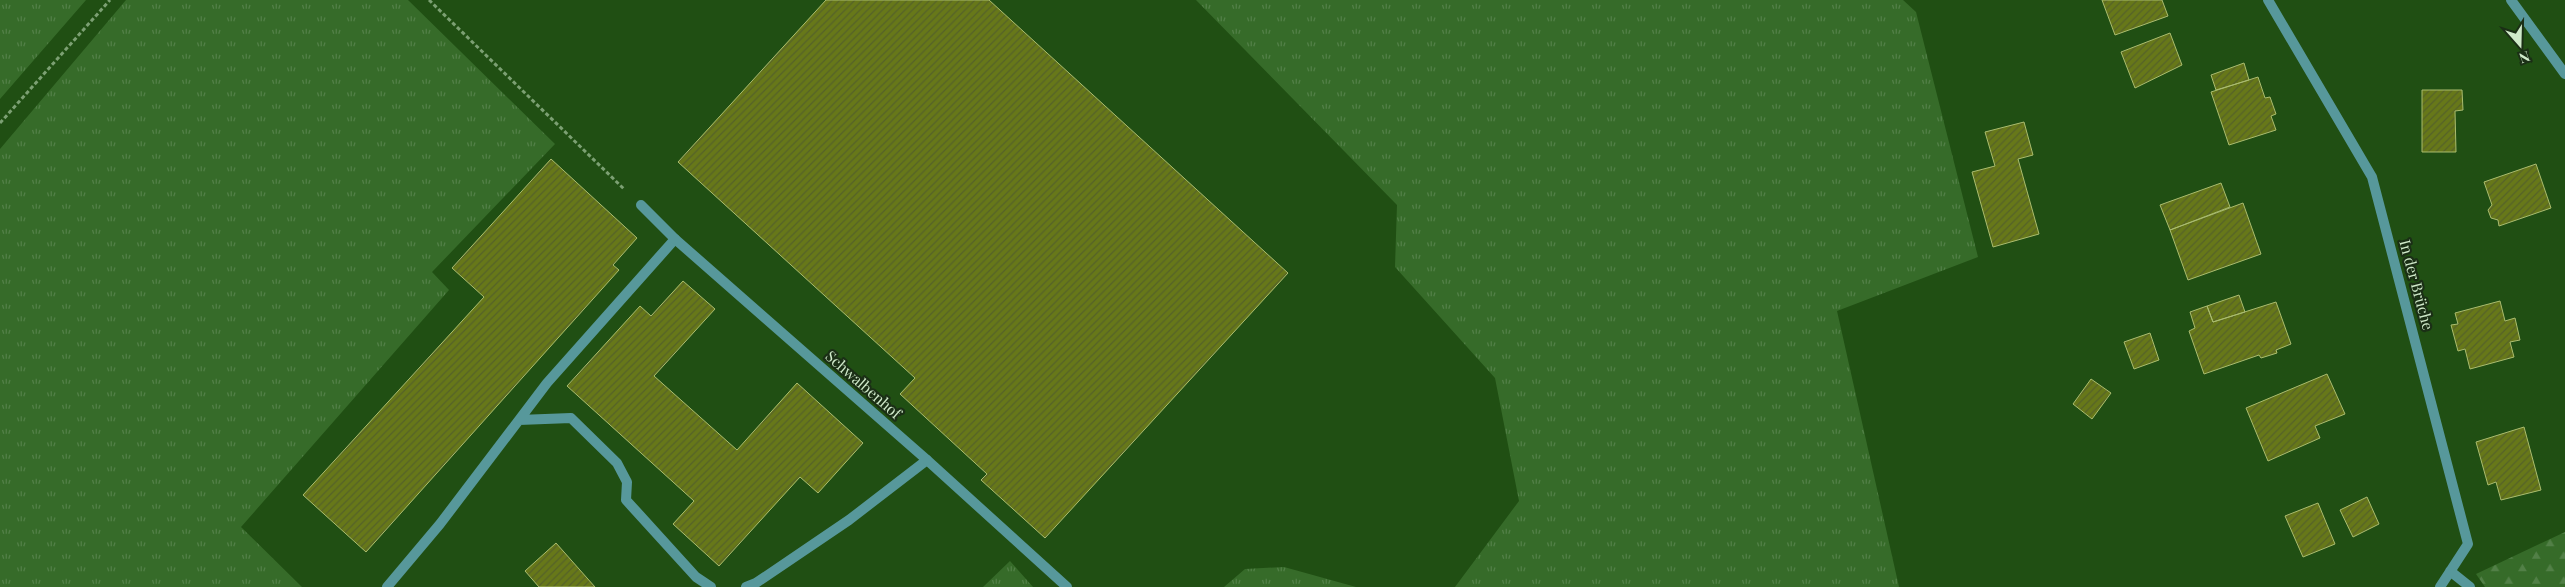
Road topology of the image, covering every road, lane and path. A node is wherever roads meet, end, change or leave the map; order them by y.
1 (110, 0) edge
2 (429, 0) edge
3 (2268, 0) edge
4 (2512, 0) edge
5 (2565, 74) edge
6 (0, 123) edge
7 (641, 205) joint
8 (675, 239) junction
9 (519, 420) junction
10 (927, 460) junction
11 (2450, 571) junction
12 (387, 587) edge
13 (711, 587) edge
14 (746, 587) edge
15 (1066, 587) edge
16 (2440, 587) edge
17 (2470, 587) edge

1 - 6 path
2 - 7 path
3 - 11 street, In der Brüche
4 - 5 street
7 - 8 street, Schwalbenhof
8 - 9 street
8 - 10 street, Schwalbenhof
9 - 12 street
9 - 13 street
10 - 14 street
10 - 15 street, Schwalbenhof
11 - 16 street
11 - 17 street

